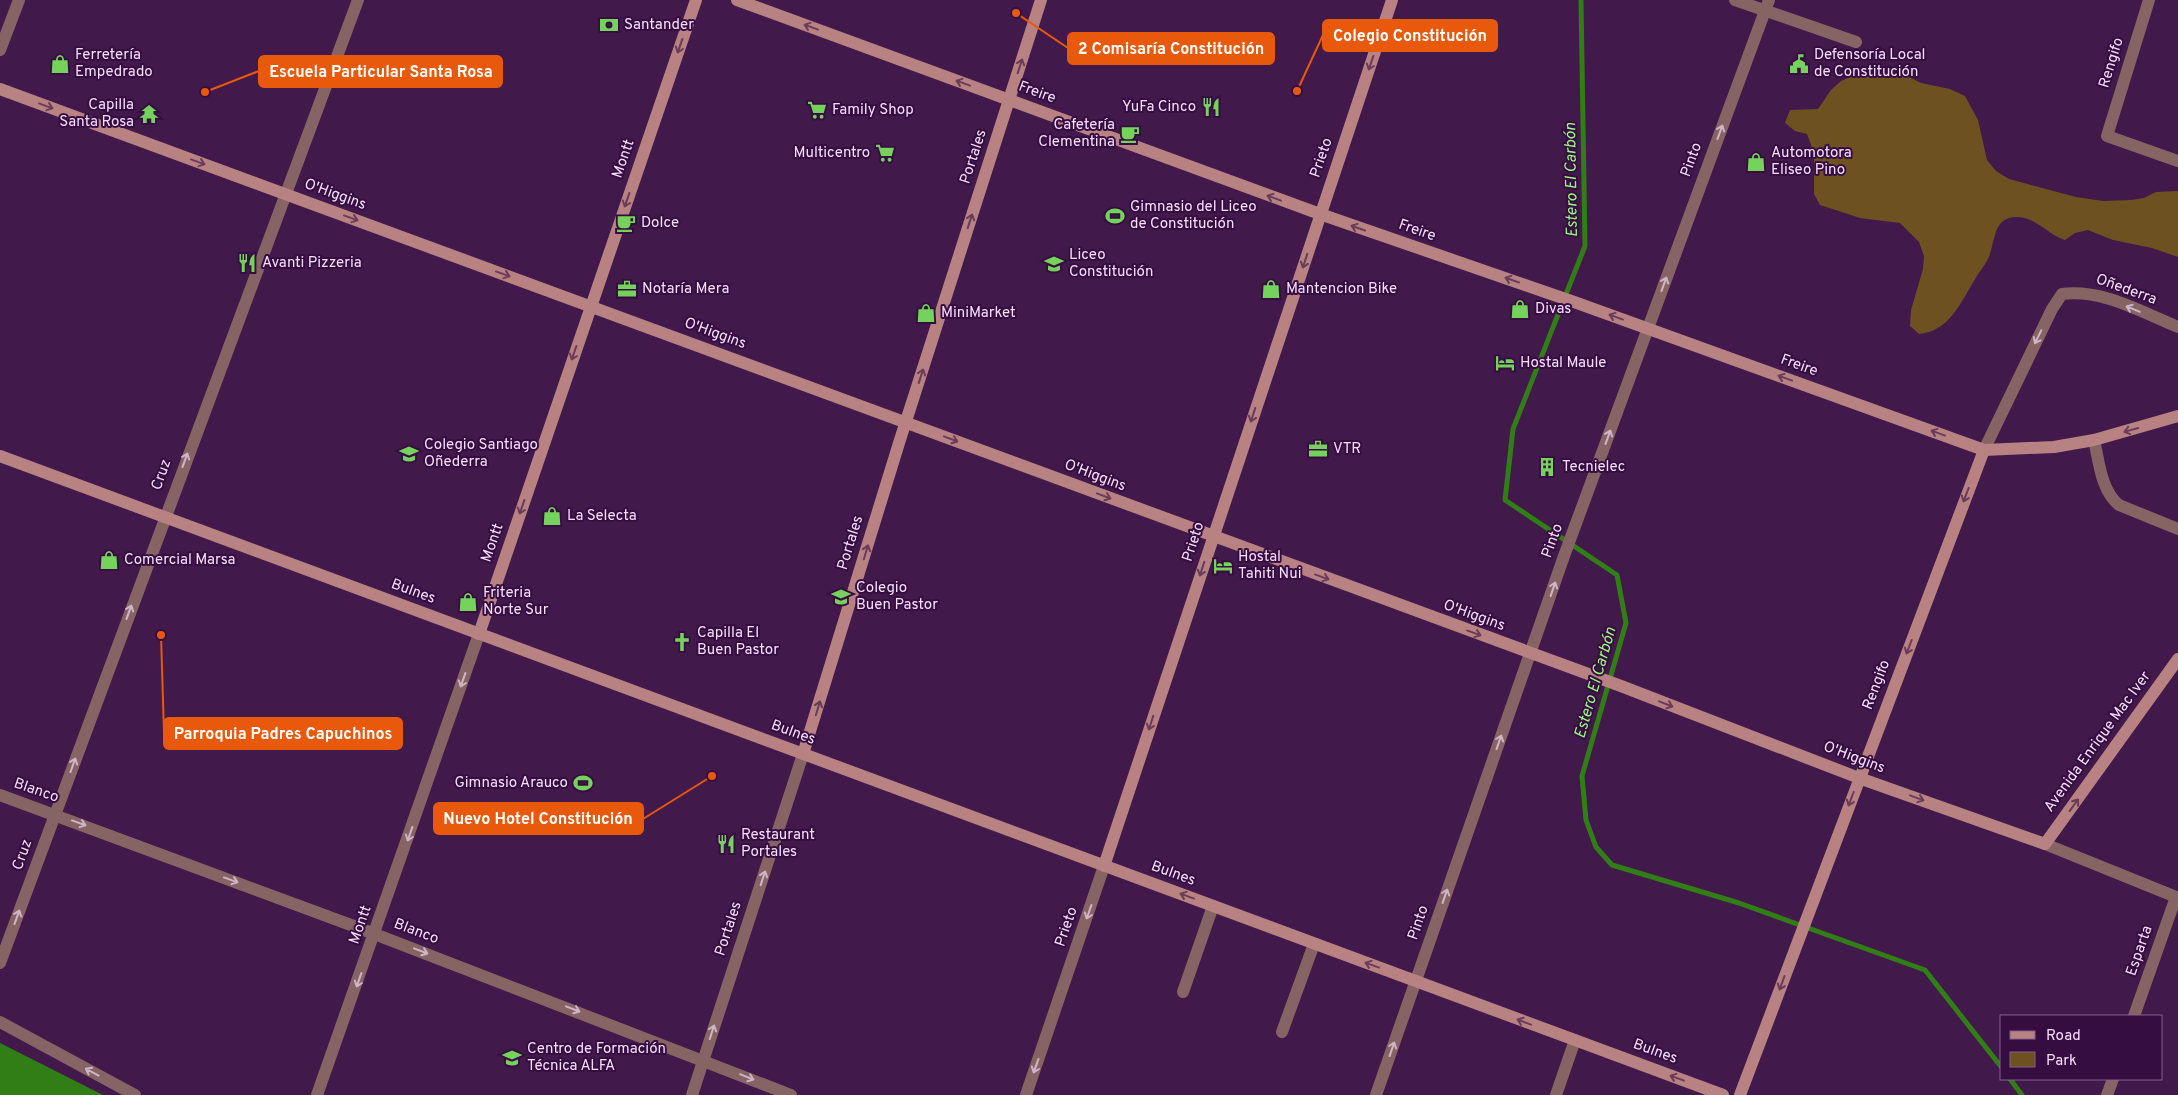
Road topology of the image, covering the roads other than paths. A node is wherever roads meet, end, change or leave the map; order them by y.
1 (19, 0) edge
2 (358, 0) edge
3 (696, 0) edge
4 (737, 0) edge
5 (1041, 0) edge
6 (1392, 0) edge
7 (1735, 0) edge
8 (2149, 0) edge
9 (1767, 5) edge
10 (1856, 42) dead end
11 (0, 50) edge
12 (0, 89) edge
13 (1009, 100) junction
14 (2178, 161) edge
15 (284, 194) junction
16 (1320, 214) junction
17 (2062, 294) joint
18 (590, 306) junction
19 (2178, 327) edge
20 (1648, 329) junction
21 (2178, 416) edge
22 (906, 422) junction
23 (2094, 440) junction
24 (1984, 450) junction
25 (0, 456) edge
26 (164, 517) junction
27 (2178, 529) edge
28 (1212, 537) junction
29 (478, 634) junction
30 (1530, 654) junction
31 (2178, 659) edge
32 (804, 754) junction
33 (1859, 778) junction
34 (0, 795) edge
35 (55, 814) junction
36 (2045, 844) junction
37 (1104, 866) junction
38 (2176, 897) joint
39 (1213, 906) junction
40 (375, 934) junction
41 (1314, 944) junction
42 (0, 963) edge
43 (1416, 981) junction
44 (1182, 992) dead end
45 (2134, 1015) edge
46 (0, 1022) edge
47 (1282, 1032) dead end
48 (1575, 1040) junction
49 (703, 1060) junction
50 (2113, 1080) edge
51 (135, 1095) edge
52 (318, 1095) edge
53 (692, 1095) edge
54 (791, 1095) edge
55 (1026, 1095) edge
56 (1376, 1095) edge
57 (1556, 1095) edge
58 (1722, 1095) edge
59 (1740, 1095) edge
60 (2107, 1095) edge

1 - 11 street
2 - 15 street, Cruz
3 -> 18 street, Montt
13 -> 4 street, Freire
13 -> 5 street, Portales
6 -> 16 street, Prieto
7 - 9 street
8 - 14 street, Rengifo
9 - 10 street
20 -> 9 street, Pinto
12 -> 15 street, O'Higgins
16 -> 13 street, Freire
22 -> 13 street, Portales
15 -> 18 street, O'Higgins
26 -> 15 street, Cruz
20 -> 16 street, Freire
16 -> 28 street, Prieto
19 -> 17 street, Oñederra
17 -> 24 street, Rengifo
18 - 22 street, O'Higgins
18 -> 29 street, Montt
24 -> 20 street, Freire
30 -> 20 street, Pinto
21 -> 23 street, Freire
22 -> 28 street, O'Higgins
32 -> 22 street, Portales
23 - 24 street, Freire
23 - 27 street
24 -> 33 street, Rengifo
25 - 26 street, Bulnes
26 - 29 street, Bulnes
35 -> 26 street, Cruz
28 -> 30 street, O'Higgins
28 -> 37 street, Prieto
29 - 32 street, Bulnes
29 -> 40 street, Montt
30 -> 33 street, O'Higgins
43 -> 30 street, Pinto
36 -> 31 street, Avenida Enrique Mac Iver
32 - 37 street, Bulnes
49 -> 32 street, Portales
33 -> 36 street, O'Higgins
33 -> 59 street, Rengifo
34 - 35 street, Blanco
35 -> 40 street, Blanco
42 -> 35 street, Cruz
36 - 38 street, O'Higgins
39 -> 37 street, Bulnes
37 -> 55 street, Prieto
38 - 45 street, Esparta
39 - 41 street, Bulnes
39 - 44 street
40 -> 49 street, Blanco
40 -> 52 street, Montt
43 -> 41 street, Bulnes
41 - 47 street
48 -> 43 street, Bulnes
56 -> 43 street, Pinto
51 -> 46 street
48 - 57 street
58 -> 48 street, Bulnes
49 - 53 street, Portales
49 -> 54 street, Blanco
50 - 60 street

